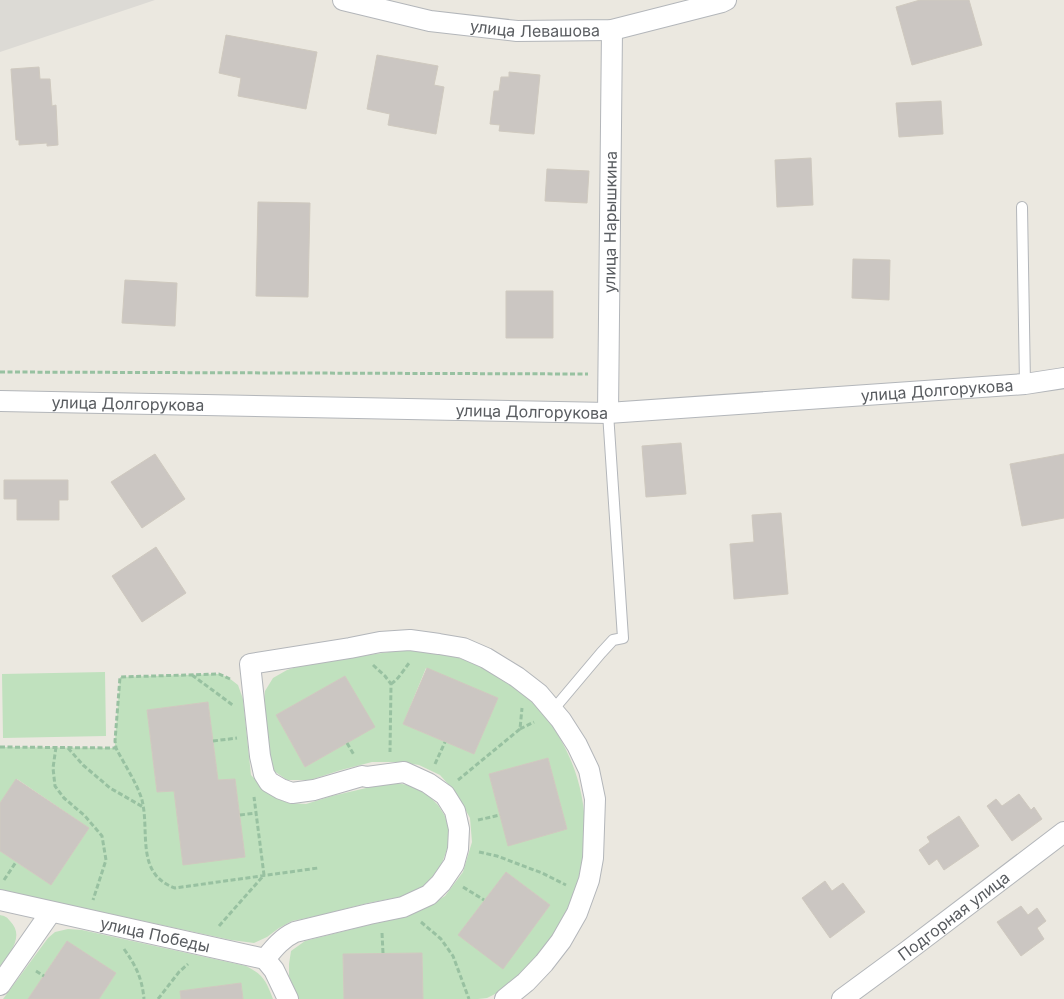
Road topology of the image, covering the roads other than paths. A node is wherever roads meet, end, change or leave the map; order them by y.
1 (343, 0) edge
2 (726, 0) edge
3 (612, 30) junction
4 (1022, 207) dead end
5 (1064, 378) edge
6 (1025, 384) junction
7 (0, 401) edge
8 (608, 413) junction
9 (553, 710) junction
10 (1064, 832) edge
11 (0, 900) edge
12 (51, 912) junction
13 (265, 959) junction
14 (0, 985) edge
15 (288, 999) edge
16 (505, 999) edge
17 (842, 999) edge

1 - 3 street, улица Левашова
2 - 3 street, улица Левашова
3 - 8 street, улица Нарышкина
4 - 6 lane
5 - 6 street, улица Долгорукова
6 - 8 street, улица Долгорукова
7 - 8 street, улица Долгорукова
8 - 9 lane
9 - 13 street
9 - 16 street
10 - 17 street, Подгорная улица
11 - 12 street, улица Победы
12 - 13 street, улица Победы
12 - 14 street
13 - 15 street

